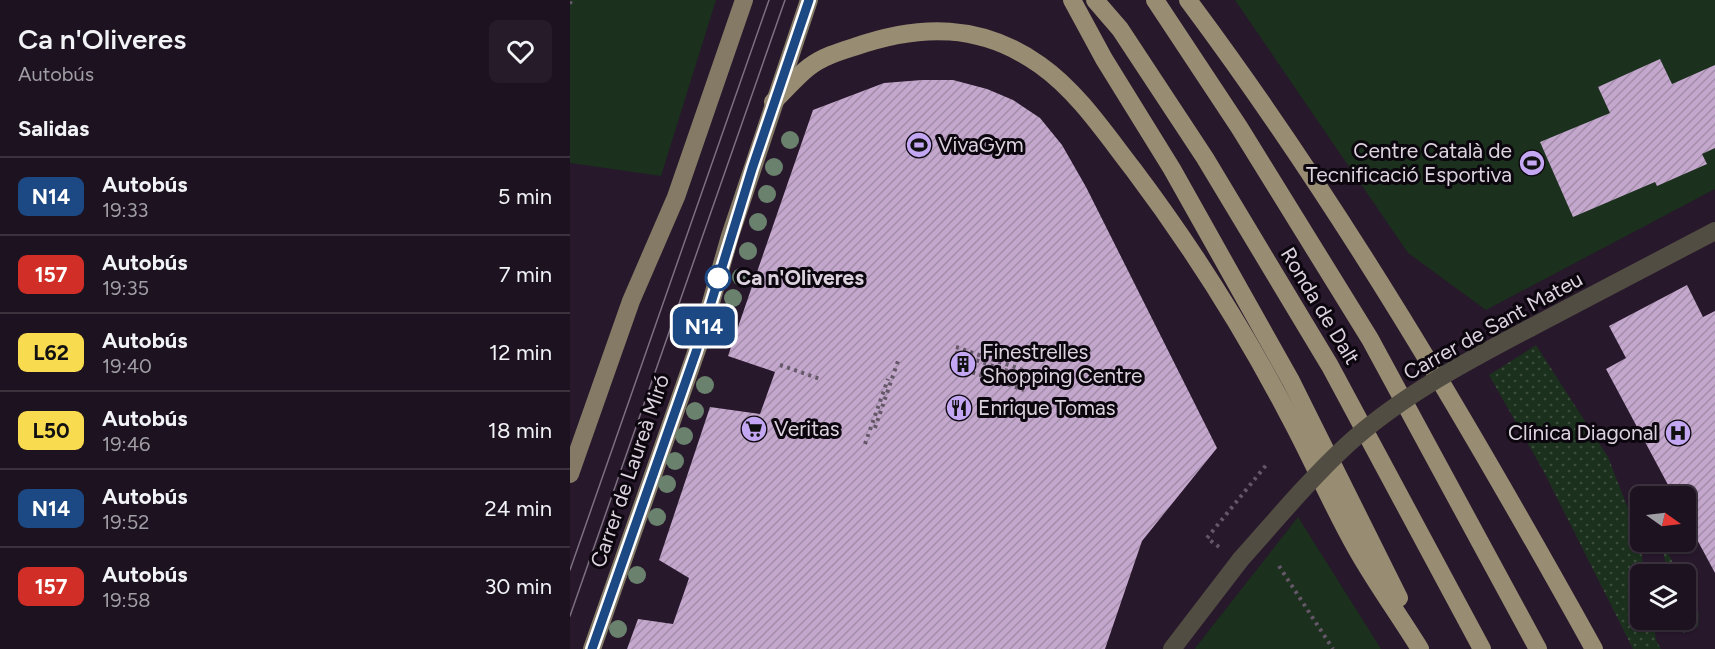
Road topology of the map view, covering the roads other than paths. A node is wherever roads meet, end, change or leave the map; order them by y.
1 (744, 0) edge
2 (809, 0) edge
3 (1072, 0) edge
4 (1095, 0) edge
5 (1155, 0) edge
6 (1188, 0) edge
7 (773, 102) junction
8 (1715, 231) edge
9 (570, 474) edge
10 (592, 649) edge
11 (1172, 649) edge
12 (1420, 649) edge
13 (1425, 649) edge
14 (1482, 649) edge
15 (1538, 649) edge
16 (1594, 649) edge

1 - 9 main road
2 - 7 main road, Carrer de Laureà Miró
3 - 13 highway
4 - 14 highway, Ronda de Dalt
5 - 15 highway, Ronda de Dalt
6 - 16 highway
7 - 10 main road, Carrer de Laureà Miró
7 - 12 highway
8 - 11 street, Carrer de Sant Mateu, bridge

